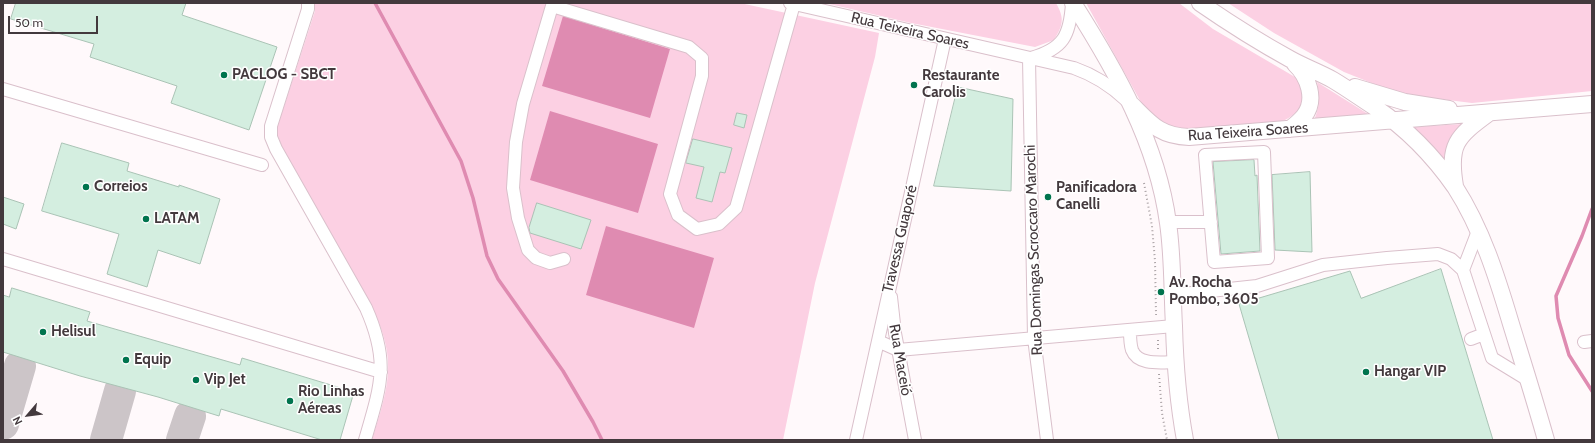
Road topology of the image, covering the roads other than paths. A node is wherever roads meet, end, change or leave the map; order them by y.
1 (308, 3) edge
2 (792, 3) edge
3 (1072, 3) edge
4 (1200, 3) edge
5 (945, 39) junction
6 (1029, 58) junction
7 (1291, 60) junction
8 (1332, 80) junction
9 (4, 88) edge
10 (1592, 104) edge
11 (1132, 105) junction
12 (1490, 112) junction
13 (1393, 121) junction
14 (1290, 129) junction
15 (262, 165) dead end
16 (1455, 188) junction
17 (1168, 222) junction
18 (1211, 222) junction
19 (1478, 231) junction
20 (3, 259) edge
21 (564, 259) dead end
22 (1463, 270) junction
23 (891, 280) junction
24 (1173, 295) junction
25 (1174, 326) junction
26 (1130, 330) junction
27 (894, 333) junction
28 (1484, 334) junction
29 (879, 337) junction
30 (1034, 338) junction
31 (1471, 339) dead end
32 (898, 350) junction
33 (1176, 362) junction
34 (382, 372) junction
35 (1528, 380) junction
36 (365, 440) edge
37 (856, 440) edge
38 (915, 440) edge
39 (1047, 440) edge
40 (1185, 440) edge
41 (1546, 440) edge

1 - 34 street
2 - 5 street, Rua Teixeira Soares
2 - 21 street
3 - 6 street, Rua Teixeira Soares
3 - 11 main road
4 - 7 main road
5 - 6 street, Rua Teixeira Soares
5 - 23 street, Travessa Guaporé
6 - 11 street, Rua Teixeira Soares
6 - 30 street, Rua Domingas Scroccaro Marochi
7 - 8 main road
7 - 14 main road
8 - 12 main road, Rua Teixeira Soares
8 - 13 main road
9 - 15 street
10 - 12 main road, Rua Teixeira Soares
11 - 14 main road, Rua Teixeira Soares
11 - 17 main road
12 - 13 main road, Rua Teixeira Soares
12 - 16 main road
13 - 14 main road, Rua Teixeira Soares
13 - 16 main road
16 - 19 main road
17 - 18 street
17 - 24 main road
18 - 18 street
19 - 22 street
19 - 35 main road
20 - 34 street
22 - 24 street
22 - 28 street
23 - 27 street, Rua Maceió
23 - 29 street, Travessa Guaporé
24 - 25 main road
25 - 26 street
25 - 33 main road
26 - 30 street
26 - 33 street
27 - 29 street
27 - 32 street, Rua Maceió
28 - 31 street
28 - 35 street
29 - 32 street
29 - 37 street, Travessa Guaporé
30 - 32 street
30 - 39 street, Rua Domingas Scroccaro Marochi
32 - 38 street, Rua Maceió
33 - 40 main road
34 - 36 street
35 - 41 main road

